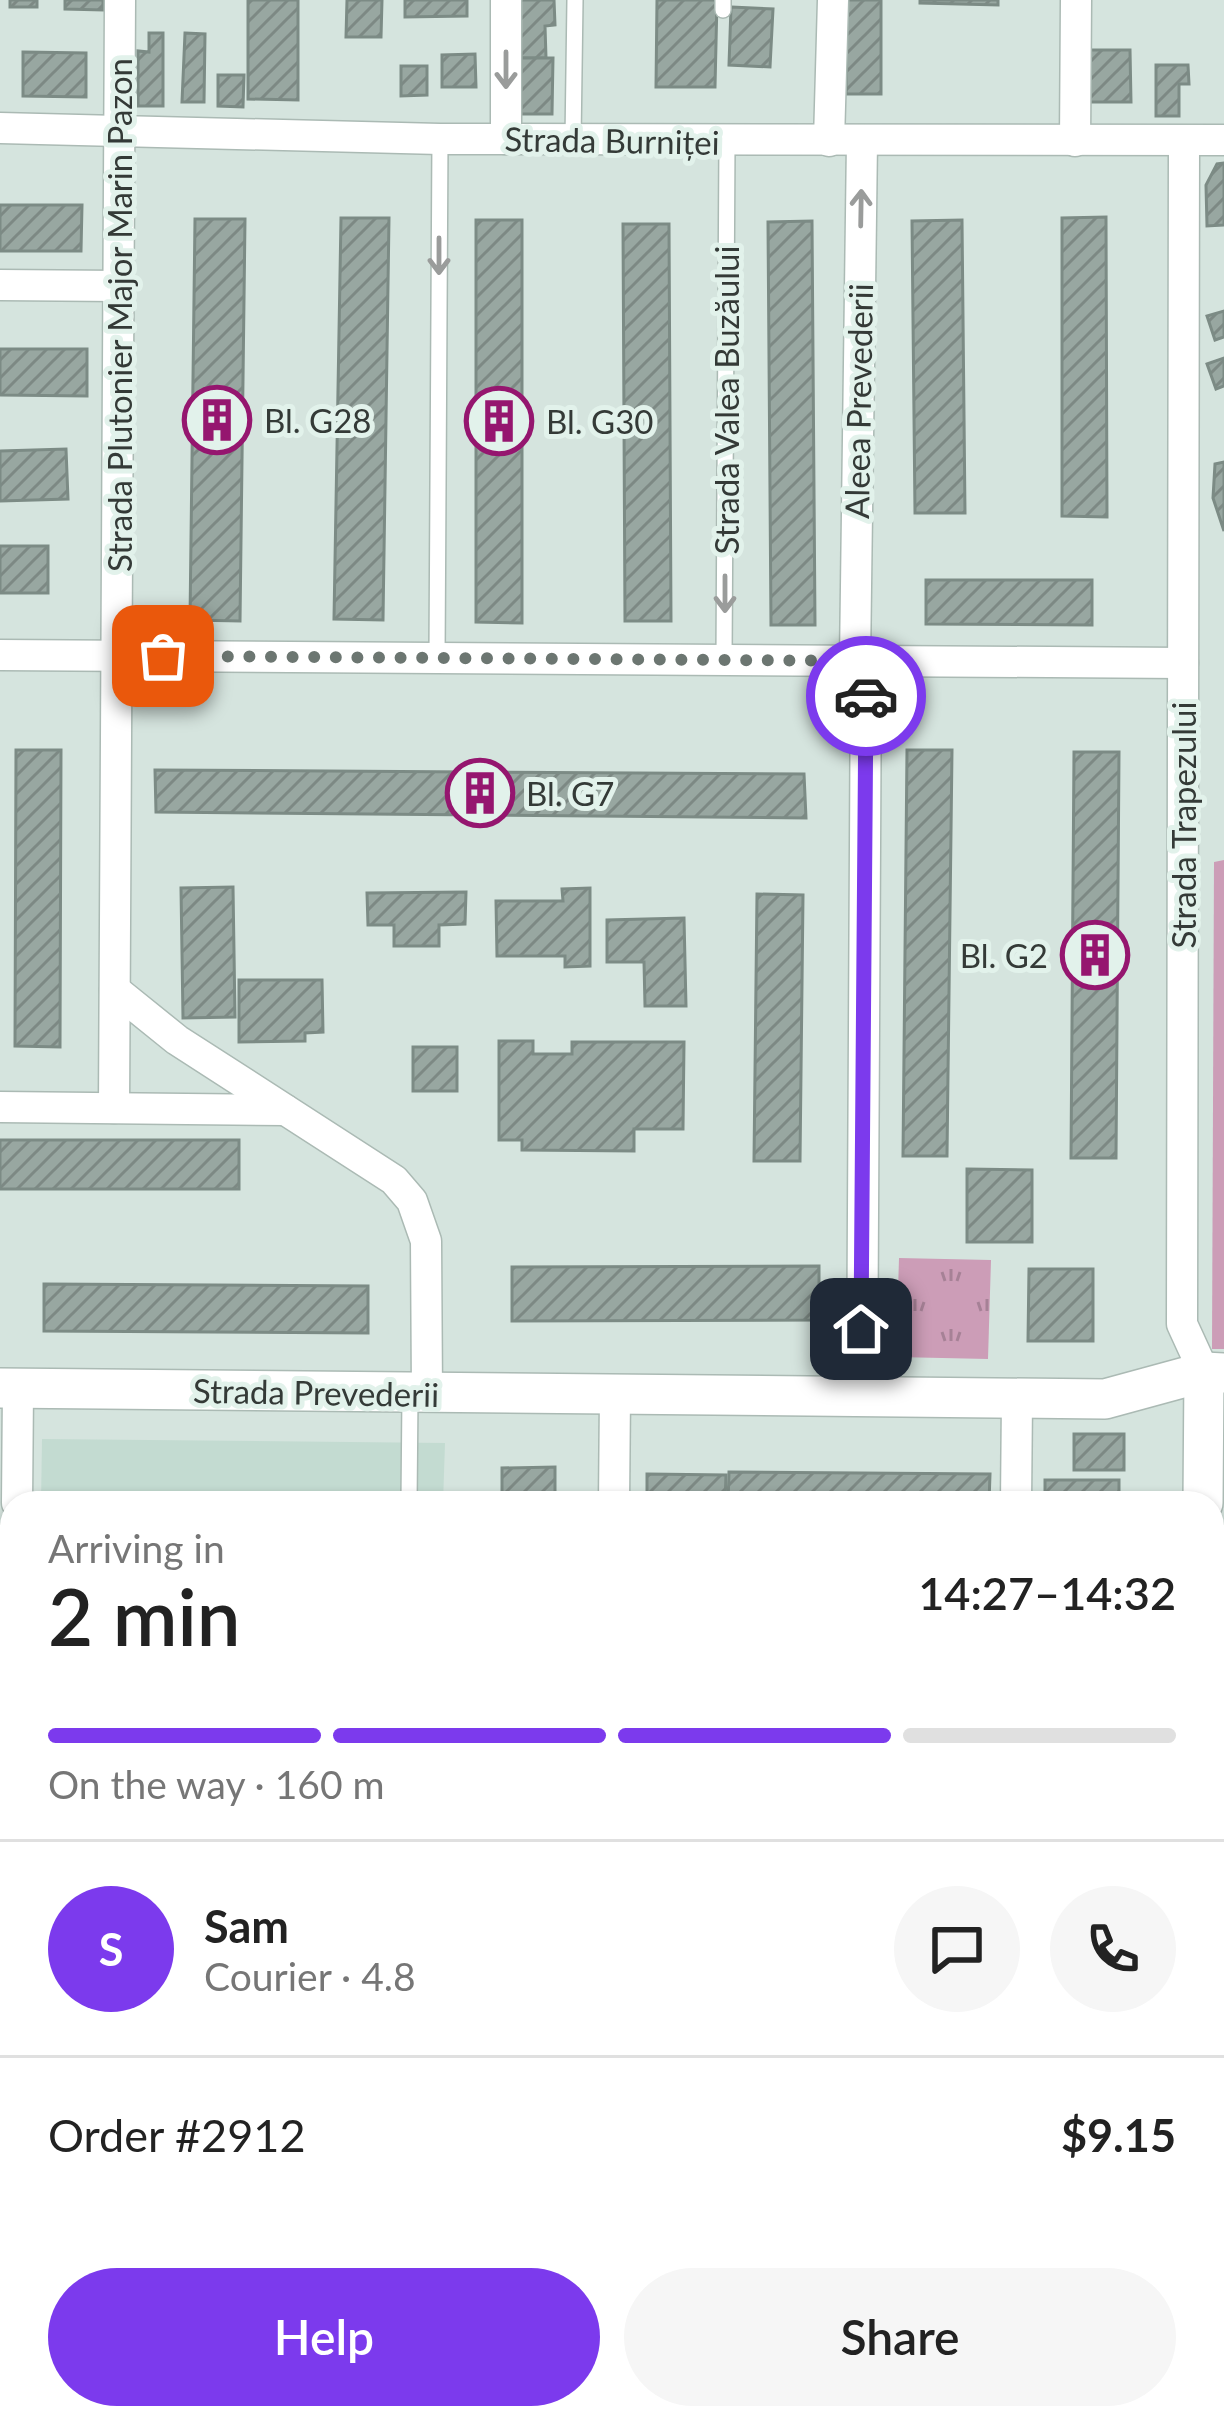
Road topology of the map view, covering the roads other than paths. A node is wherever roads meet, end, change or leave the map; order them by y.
1 (120, 0) edge
2 (506, 0) edge
3 (575, 0) edge
4 (833, 0) edge
5 (1076, 0) edge
6 (0, 128) edge
7 (121, 132) junction
8 (440, 139) junction
9 (506, 139) junction
10 (573, 140) junction
11 (1224, 140) edge
12 (727, 141) junction
13 (830, 141) junction
14 (862, 141) junction
15 (1076, 141) junction
16 (1184, 142) junction
17 (0, 285) edge
18 (119, 286) junction
19 (0, 655) edge
20 (117, 655) junction
21 (437, 658) junction
22 (724, 659) junction
23 (861, 661) junction
24 (1184, 663) junction
25 (115, 990) junction
26 (0, 1107) edge
27 (114, 1108) junction
28 (286, 1110) junction
29 (1214, 1373) edge
30 (9, 1388) edge
31 (418, 1393) junction
32 (614, 1395) junction
33 (862, 1396) junction
34 (1017, 1399) junction
35 (16, 1491) edge
36 (410, 1491) edge
37 (614, 1491) edge
38 (1016, 1491) edge
39 (1204, 1491) edge

1 - 7 street, Strada Plutonier Major Marin Pazon
2 -> 9 street
3 - 10 lane
4 - 13 street
5 - 15 street
6 - 7 street, Strada Burniței
7 - 8 street, Strada Burniței
7 - 18 street, Strada Plutonier Major Marin Pazon
8 - 9 street, Strada Burniței
8 -> 21 lane
9 - 10 street, Strada Burniței
10 - 12 street, Strada Burniței
11 - 16 street, Strada Burniței
12 - 13 street, Strada Burniței
12 -> 22 lane, Strada Valea Buzăului
13 - 14 street, Strada Burniței
14 - 15 street, Strada Burniței
23 -> 14 street, Aleea Prevederii
15 - 16 street, Strada Burniței
16 - 24 street, Strada Trapezului
17 - 18 street
18 - 20 street, Strada Plutonier Major Marin Pazon
19 - 20 street
20 - 21 street
20 - 25 street, Strada Plutonier Major Marin Pazon
21 - 22 street
22 - 23 street
23 - 24 street
23 - 33 street, Aleea Prevederii
24 - 29 street, Strada Trapezului
25 - 27 street, Strada Plutonier Major Marin Pazon
25 - 28 street
26 - 27 street
27 - 28 street
28 - 31 street
29 - 34 street, Strada Prevederii
29 - 39 street, Strada Trapezului
30 - 31 street, Strada Prevederii
30 - 35 street, Strada Prevederii
31 - 32 street, Strada Prevederii
31 - 36 lane
32 - 33 street, Strada Prevederii
32 - 37 street
33 - 34 street, Strada Prevederii
34 - 38 street

